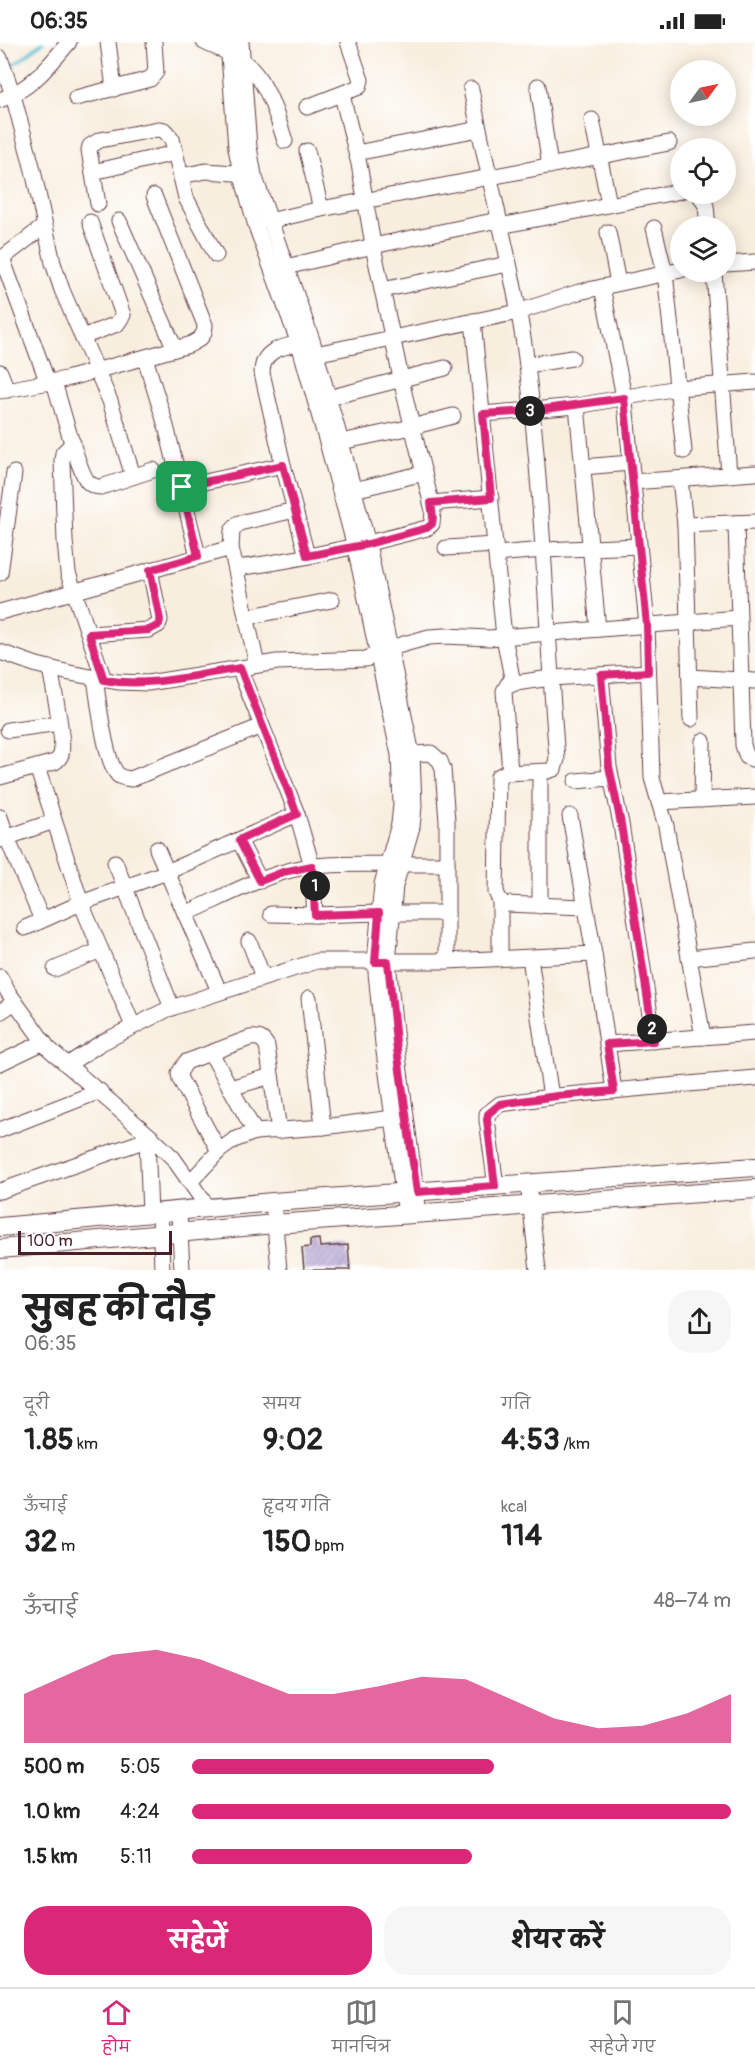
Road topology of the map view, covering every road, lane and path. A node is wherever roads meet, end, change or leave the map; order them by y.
1 (69, 42) edge
2 (108, 42) edge
3 (154, 42) edge
4 (204, 42) edge
5 (348, 42) edge
6 (235, 48) edge
7 (0, 58) edge
8 (538, 86) dead end
9 (114, 89) junction
10 (471, 89) dead end
11 (8, 94) edge
12 (342, 95) junction
13 (76, 98) dead end
14 (307, 107) dead end
15 (592, 120) dead end
16 (478, 129) junction
17 (285, 141) dead end
18 (669, 143) dead end
19 (307, 151) dead end
20 (175, 153) junction
21 (356, 153) junction
22 (599, 157) junction
23 (550, 166) junction
24 (93, 172) junction
25 (247, 174) junction
26 (181, 176) junction
27 (490, 176) junction
28 (670, 193) edge
29 (154, 196) dead end
30 (366, 201) junction
31 (98, 204) dead end
32 (609, 204) junction
33 (321, 209) junction
34 (120, 221) dead end
35 (269, 221) junction
36 (90, 222) dead end
37 (499, 223) junction
38 (43, 226) junction
39 (654, 228) dead end
40 (608, 231) dead end
41 (373, 246) junction
42 (216, 255) dead end
43 (1, 259) edge
44 (755, 262) edge
45 (736, 263) edge
46 (508, 264) junction
47 (286, 267) junction
48 (670, 272) edge
49 (665, 273) junction
50 (715, 282) edge
51 (618, 283) junction
52 (602, 287) junction
53 (382, 290) junction
54 (518, 312) junction
55 (473, 321) junction
56 (392, 336) junction
57 (82, 338) junction
58 (309, 346) junction
59 (175, 349) junction
60 (145, 358) junction
61 (572, 358) dead end
62 (526, 365) junction
63 (445, 368) dead end
64 (97, 371) junction
65 (0, 372) edge
66 (401, 379) junction
67 (51, 382) junction
68 (755, 382) edge
69 (722, 385) junction
70 (676, 388) junction
71 (3, 391) edge
72 (328, 398) junction
73 (624, 398) junction
74 (578, 405) junction
75 (531, 411) junction
76 (483, 414) junction
77 (453, 416) dead end
78 (412, 427) junction
79 (341, 442) junction
80 (73, 443) junction
81 (684, 451) dead end
82 (630, 463) junction
83 (283, 465) junction
84 (583, 467) junction
85 (153, 471) dead end
86 (424, 472) junction
87 (14, 473) dead end
88 (755, 473) edge
89 (729, 475) junction
90 (133, 476) junction
91 (680, 479) junction
92 (632, 482) junction
93 (182, 487) junction
94 (354, 490) junction
95 (6, 492) edge
96 (491, 498) junction
97 (431, 503) junction
98 (295, 510) junction
99 (755, 522) edge
100 (736, 523) junction
101 (685, 525) junction
102 (2, 544) edge
103 (361, 545) junction
104 (639, 546) junction
105 (231, 548) junction
106 (446, 548) dead end
107 (591, 548) junction
108 (496, 550) junction
109 (544, 550) junction
110 (198, 556) junction
111 (307, 556) junction
112 (236, 568) junction
113 (150, 570) junction
114 (0, 573) edge
115 (74, 591) junction
116 (333, 600) dead end
117 (0, 612) edge
118 (247, 617) junction
119 (738, 618) junction
120 (688, 622) junction
121 (647, 625) junction
122 (598, 629) junction
123 (550, 632) junction
124 (89, 634) junction
125 (504, 637) junction
126 (384, 651) junction
127 (0, 652) edge
128 (257, 665) junction
129 (50, 668) junction
130 (240, 668) junction
131 (648, 672) junction
132 (601, 675) junction
133 (690, 677) junction
134 (551, 678) junction
135 (100, 679) junction
136 (748, 680) edge
137 (512, 684) junction
138 (691, 719) dead end
139 (59, 723) junction
140 (262, 726) junction
141 (8, 730) dead end
142 (703, 741) dead end
143 (412, 754) junction
144 (755, 760) edge
145 (37, 768) junction
146 (510, 773) junction
147 (540, 773) junction
148 (0, 777) edge
149 (610, 778) junction
150 (576, 781) dead end
151 (755, 796) edge
152 (702, 800) junction
153 (659, 802) junction
154 (297, 814) junction
155 (570, 816) dead end
156 (0, 817) edge
157 (54, 821) junction
158 (3, 839) edge
159 (239, 840) junction
160 (157, 849) dead end
161 (115, 862) dead end
162 (394, 864) junction
163 (447, 864) junction
164 (312, 866) junction
165 (166, 872) junction
166 (260, 881) junction
167 (124, 886) junction
168 (501, 901) junction
169 (81, 903) junction
170 (540, 906) junction
171 (585, 907) junction
172 (386, 913) junction
173 (447, 913) junction
174 (185, 914) junction
175 (271, 914) dead end
176 (315, 915) junction
177 (42, 920) junction
178 (25, 928) dead end
179 (249, 941) dead end
180 (101, 950) junction
181 (755, 951) edge
182 (594, 954) junction
183 (530, 958) junction
184 (689, 958) junction
185 (500, 959) junction
186 (447, 961) junction
187 (381, 962) junction
188 (55, 969) dead end
189 (0, 977) edge
190 (262, 977) junction
191 (219, 991) junction
192 (309, 998) dead end
193 (15, 1002) junction
194 (172, 1008) junction
195 (0, 1012) edge
196 (133, 1026) junction
197 (755, 1033) edge
198 (703, 1037) junction
199 (654, 1041) junction
200 (44, 1042) junction
201 (607, 1044) junction
202 (211, 1053) junction
203 (0, 1063) edge
204 (68, 1065) junction
205 (271, 1076) junction
206 (755, 1078) edge
207 (230, 1088) junction
208 (614, 1091) junction
209 (100, 1092) junction
210 (551, 1097) junction
211 (393, 1118) junction
212 (323, 1127) junction
213 (0, 1130) edge
214 (279, 1131) junction
215 (255, 1132) junction
216 (149, 1138) junction
217 (219, 1151) junction
218 (755, 1167) edge
219 (190, 1182) junction
220 (528, 1183) junction
221 (495, 1186) junction
222 (755, 1189) edge
223 (0, 1191) edge
224 (410, 1193) junction
225 (273, 1202) junction
226 (531, 1205) junction
227 (209, 1209) junction
228 (179, 1212) junction
229 (155, 1214) junction
230 (412, 1215) junction
231 (275, 1224) junction
232 (0, 1227) edge
233 (180, 1233) junction
234 (160, 1235) junction
235 (0, 1249) edge
236 (162, 1270) edge
237 (182, 1270) edge
238 (279, 1270) edge
239 (538, 1270) edge

1 - 11 street
2 - 9 street
3 - 9 street
4 - 6 street
5 - 12 street
6 - 17 street
6 - 25 street
7 - 11 street
8 - 23 street
9 - 13 street
10 - 16 street
11 - 38 street
12 - 14 street
12 - 21 street
15 - 22 street
16 - 21 street
16 - 27 street
18 - 22 street
19 - 33 street
20 - 24 street
20 - 24 street
20 - 26 street
21 - 30 street
22 - 23 street
22 - 32 street
23 - 27 street
24 - 31 street
25 - 26 street
25 - 35 street
25 - 58 street
26 - 42 street
27 - 30 street
27 - 37 street
28 - 32 street
29 - 59 street
30 - 33 street
30 - 41 street
32 - 37 street
33 - 35 street
34 - 59 street
35 - 47 street
36 - 57 street
37 - 41 street
37 - 46 street
38 - 43 street
38 - 57 street
39 - 49 street
40 - 51 street
41 - 47 street
41 - 53 street
43 - 67 street
44 - 45 street
46 - 53 street
46 - 54 street
47 - 58 street
48 - 49 street
49 - 51 street
49 - 70 street
50 - 69 street
51 - 52 street
52 - 54 street
52 - 73 street
53 - 56 street
54 - 55 street
54 - 62 street
55 - 56 street
55 - 76 street
56 - 58 street
56 - 66 street
57 - 64 street
58 - 72 street
58 - 83 street
58 - 103 street
59 - 60 street
60 - 64 street
60 - 93 street
61 - 62 street
62 - 75 street
63 - 66 street
64 - 67 street
64 - 90 street
65 - 71 street
66 - 72 street
66 - 78 street
67 - 71 street
67 - 80 street
68 - 69 street
69 - 70 street
69 - 89 street
70 - 73 street
70 - 81 street
72 - 79 street
73 - 74 street
73 - 82 street
74 - 75 street
74 - 84 street
75 - 76 street
75 - 109 street
76 - 96 street
77 - 78 street
78 - 79 street
78 - 86 street
79 - 94 street
80 - 90 street
80 - 115 street
82 - 84 street
82 - 92 street
83 - 93 street
83 - 98 street
84 - 107 street
85 - 90 street
86 - 94 street
86 - 97 street
87 - 95 street
88 - 89 street
89 - 91 street
91 - 92 street
91 - 101 street
92 - 104 street
93 - 110 street
94 - 103 street
95 - 102 street
96 - 97 street
96 - 108 street
97 - 103 street
98 - 105 street
98 - 111 street
99 - 100 street
100 - 101 street
100 - 119 street
101 - 120 street
102 - 114 street
103 - 111 street
103 - 126 street
104 - 107 street
104 - 121 street
105 - 110 street
105 - 112 street
106 - 108 street
107 - 109 street
107 - 122 street
108 - 109 street
108 - 125 street
109 - 123 street
110 - 113 street
111 - 112 street
112 - 118 street
113 - 115 street
113 - 124 street
115 - 117 street
115 - 124 street
116 - 118 street
118 - 128 street
119 - 120 street
119 - 136 street
120 - 121 street
120 - 133 street
121 - 122 street
121 - 131 street
122 - 123 street
123 - 125 street
123 - 134 street
124 - 135 street
125 - 126 street
125 - 137 street
126 - 128 street
126 - 143 street
126 - 162 street
127 - 129 street
128 - 130 street
129 - 135 street
129 - 139 street
130 - 135 street
130 - 140 street
131 - 132 street
131 - 153 street
132 - 134 street
132 - 149 street
133 - 136 street
133 - 138 street
134 - 137 street
134 - 147 street
135 - 140 street
136 - 144 street
137 - 146 street
139 - 141 street
139 - 145 street
140 - 154 street
142 - 152 street
143 - 162 street
143 - 163 street
145 - 148 street
145 - 157 street
146 - 147 street
146 - 168 street
147 - 170 street
149 - 150 street
149 - 199 street
151 - 152 street
152 - 153 street
153 - 184 street
154 - 159 street
154 - 164 street
155 - 171 street
156 - 158 street
157 - 158 street
157 - 169 street
158 - 177 street
159 - 165 street
159 - 166 street
160 - 165 street
161 - 167 street
162 - 163 street
162 - 164 street
162 - 172 street
163 - 173 street
164 - 166 street
164 - 176 street
165 - 167 street
165 - 174 street
166 - 174 street
167 - 169 street
167 - 194 street
168 - 170 street
168 - 185 street
169 - 177 street
169 - 180 street
170 - 171 street
171 - 182 street
172 - 173 street
172 - 176 street
172 - 187 street
173 - 186 street
174 - 191 street
175 - 176 street
177 - 178 street
179 - 190 street
180 - 188 street
180 - 196 street
181 - 184 street
182 - 183 street
182 - 201 street
183 - 185 street
183 - 210 street
184 - 198 street
185 - 186 street
186 - 187 street
187 - 190 street
187 - 211 street
187 - 224 street
189 - 193 street
190 - 191 street
191 - 194 street
192 - 212 street
193 - 195 street
193 - 200 street
194 - 196 street
196 - 204 street
197 - 198 street
198 - 199 street
199 - 201 street
200 - 203 street
200 - 204 street
201 - 208 street
202 - 205 street
202 - 207 street
202 - 217 street
204 - 209 street
205 - 207 street
205 - 214 street
206 - 208 street
207 - 215 street
208 - 210 street
209 - 213 street
209 - 216 street
210 - 221 street
211 - 212 street
211 - 224 street
212 - 214 street
214 - 215 street
215 - 217 street
216 - 219 street
216 - 223 street
216 - 229 street
217 - 219 street
218 - 220 main road
219 - 227 street
220 - 221 main road
220 - 226 street
221 - 224 main road
222 - 226 main road
224 - 225 main road
224 - 230 street
225 - 227 main road
225 - 231 street
226 - 230 main road
226 - 239 street
227 - 228 main road
228 - 229 main road
228 - 233 street
229 - 232 main road
229 - 234 street
230 - 231 main road
231 - 233 main road
231 - 238 street
233 - 234 main road
233 - 237 street
234 - 235 main road
234 - 236 street

